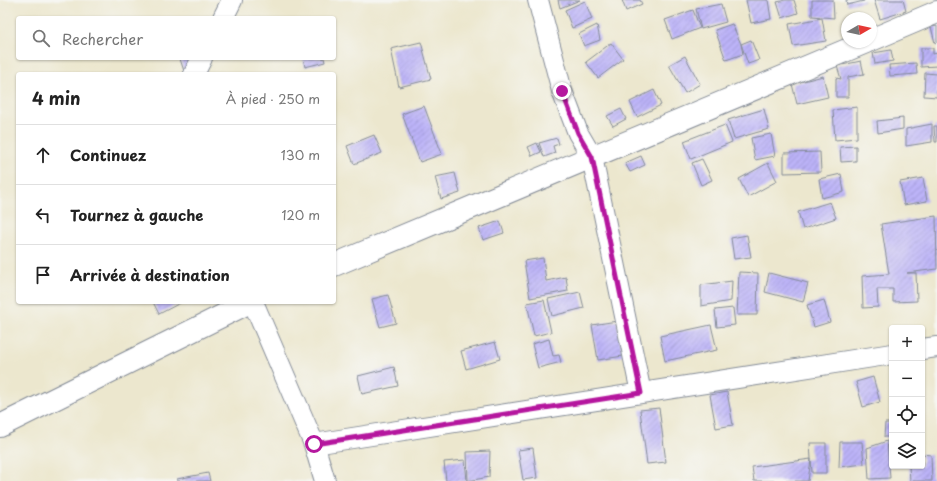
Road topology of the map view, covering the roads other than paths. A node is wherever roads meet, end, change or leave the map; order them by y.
1 (232, 0) edge
2 (538, 0) edge
3 (937, 12) edge
4 (224, 16) edge
5 (877, 37) edge
6 (852, 48) edge
7 (201, 60) edge
8 (195, 72) edge
9 (592, 157) junction
10 (336, 264) edge
11 (247, 304) edge
12 (252, 304) edge
13 (937, 347) edge
14 (925, 349) edge
15 (889, 354) edge
16 (641, 393) junction
17 (0, 426) edge
18 (314, 444) junction
19 (325, 481) edge

1 - 4 street
2 - 9 street
3 - 5 street
6 - 9 street
7 - 8 street
9 - 10 street
9 - 16 street
11 - 17 street
12 - 18 street
13 - 14 street
15 - 16 street
16 - 18 street
18 - 19 street

